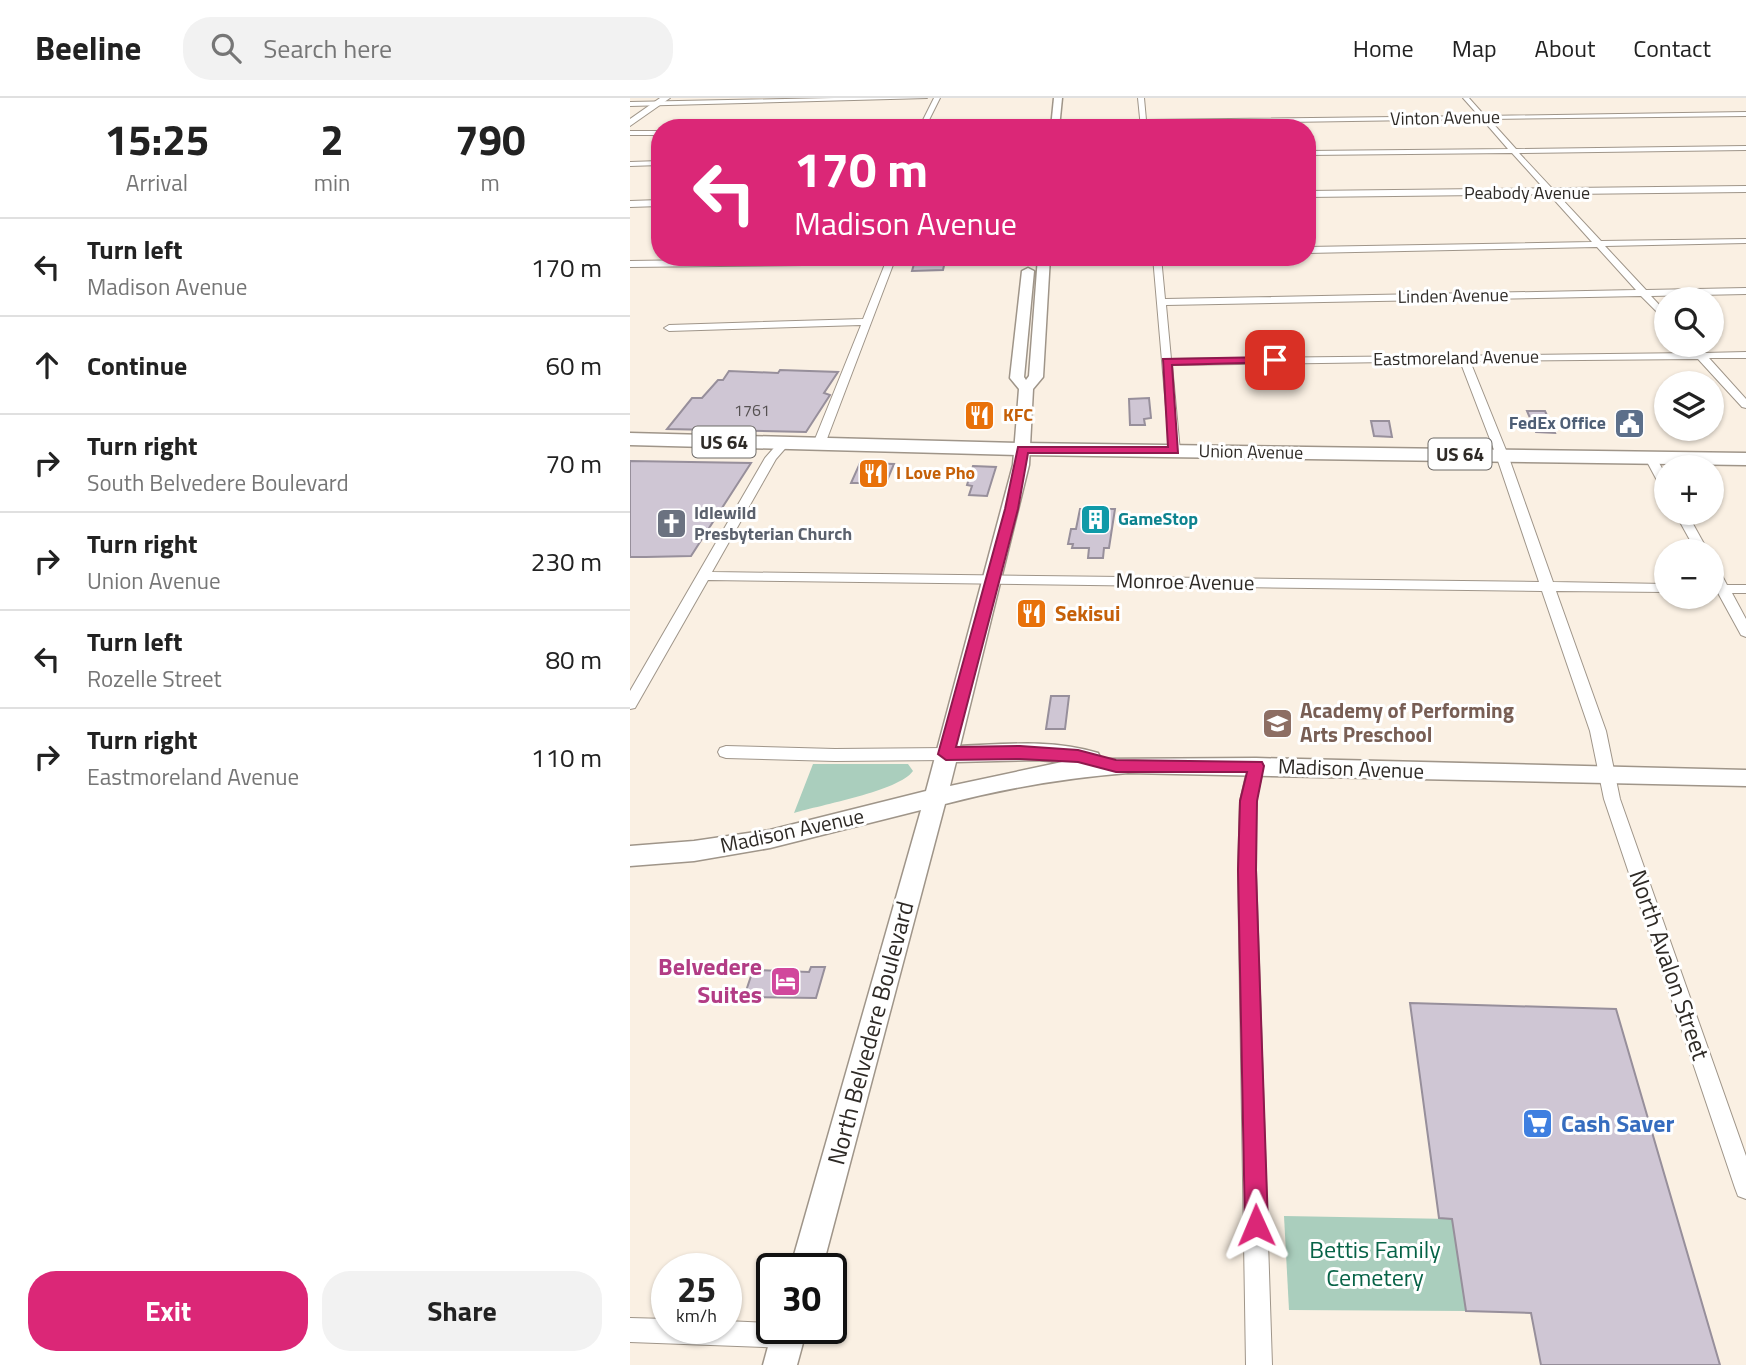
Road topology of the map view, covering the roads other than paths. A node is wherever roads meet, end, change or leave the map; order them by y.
1 (923, 98) edge
2 (937, 98) edge
3 (1058, 98) edge
4 (1141, 98) edge
5 (1466, 98) edge
6 (836, 99) edge
7 (663, 101) edge
8 (630, 104) edge
9 (1746, 114) edge
10 (1483, 118) junction
11 (926, 119) edge
12 (1056, 119) edge
13 (1143, 119) edge
14 (1316, 121) edge
15 (630, 123) edge
16 (651, 132) edge
17 (630, 133) edge
18 (1746, 148) edge
19 (1514, 151) junction
20 (1316, 153) edge
21 (651, 163) edge
22 (630, 164) edge
23 (1746, 189) edge
24 (1552, 193) junction
25 (1316, 194) edge
26 (630, 204) edge
27 (651, 204) edge
28 (1746, 241) edge
29 (1598, 244) junction
30 (1316, 250) edge
31 (651, 265) edge
32 (632, 266) edge
33 (888, 266) edge
34 (1029, 266) edge
35 (1043, 266) edge
36 (1158, 266) edge
37 (1642, 291) junction
38 (1746, 291) edge
39 (1161, 302) junction
40 (1654, 304) edge
41 (865, 322) junction
42 (669, 328) dead end
43 (1654, 355) edge
44 (1724, 355) edge
45 (1746, 355) edge
46 (1702, 357) edge
47 (1464, 358) junction
48 (1167, 362) junction
49 (1026, 388) junction
50 (1746, 405) edge
51 (630, 439) edge
52 (784, 443) junction
53 (819, 444) junction
54 (1023, 449) junction
55 (1174, 451) junction
56 (1502, 455) junction
57 (1651, 458) junction
58 (1746, 458) edge
59 (1654, 464) edge
60 (705, 576) junction
61 (994, 579) junction
62 (1547, 585) junction
63 (1654, 588) edge
64 (1724, 589) edge
65 (1746, 589) edge
66 (1724, 599) edge
67 (1746, 632) edge
68 (630, 704) edge
69 (726, 751) dead end
70 (946, 754) junction
71 (1116, 766) junction
72 (1256, 766) junction
73 (1607, 775) junction
74 (1746, 778) edge
75 (934, 798) junction
76 (630, 856) edge
77 (1746, 1188) edge
78 (810, 1253) edge
79 (630, 1330) edge
80 (756, 1340) edge
81 (1259, 1365) edge

1 - 6 street
2 - 11 street
3 - 12 street
4 - 13 street
5 - 10 street
6 - 7 street
7 - 8 street
7 - 15 main road
9 - 10 street, Vinton Avenue
10 - 14 street, Vinton Avenue
10 - 19 street
16 - 17 street
18 - 19 street
19 - 20 street
19 - 24 street
21 - 22 street
23 - 24 main road, Peabody Avenue
24 - 25 main road, Peabody Avenue
24 - 29 street
26 - 27 main road
28 - 29 street
29 - 30 street
29 - 37 street
31 - 32 street
33 - 41 street
34 - 49 street
35 - 49 street
36 - 39 street
37 - 38 street, Linden Avenue
37 - 39 street, Linden Avenue
37 - 40 street
39 - 48 street
41 - 42 street
41 - 53 street
43 - 47 street, Eastmoreland Avenue
44 - 45 street, Eastmoreland Avenue
46 - 50 street
47 - 48 street, Eastmoreland Avenue
47 - 56 street, North Avalon Street
48 - 55 street
49 - 54 street, North Belvedere Boulevard
51 - 52 main road, Union Avenue / US 64
52 - 53 main road, Union Avenue / US 64
52 - 60 street
53 - 54 main road, Union Avenue / US 64
54 - 55 main road, Union Avenue / US 64
54 - 61 street, North Belvedere Boulevard
55 - 56 main road, Union Avenue / US 64
56 - 57 main road, Union Avenue / US 64
56 - 62 street, North Avalon Street
57 - 58 main road, Union Avenue / US 64
57 - 59 street
60 - 61 street, Monroe Avenue
60 - 68 street
61 - 62 street, Monroe Avenue
61 - 70 street, North Belvedere Boulevard
62 - 63 street, Monroe Avenue
62 - 73 street, North Avalon Street
64 - 65 street
66 - 67 street
69 - 70 street
70 - 71 street
70 - 75 street, North Belvedere Boulevard
71 - 72 street, Madison Avenue
71 - 75 street, Madison Avenue
72 - 73 street, Madison Avenue
72 - 81 street
73 - 74 street, Madison Avenue
73 - 77 street, North Avalon Street
75 - 76 street, Madison Avenue
75 - 78 street, North Belvedere Boulevard
79 - 80 street

